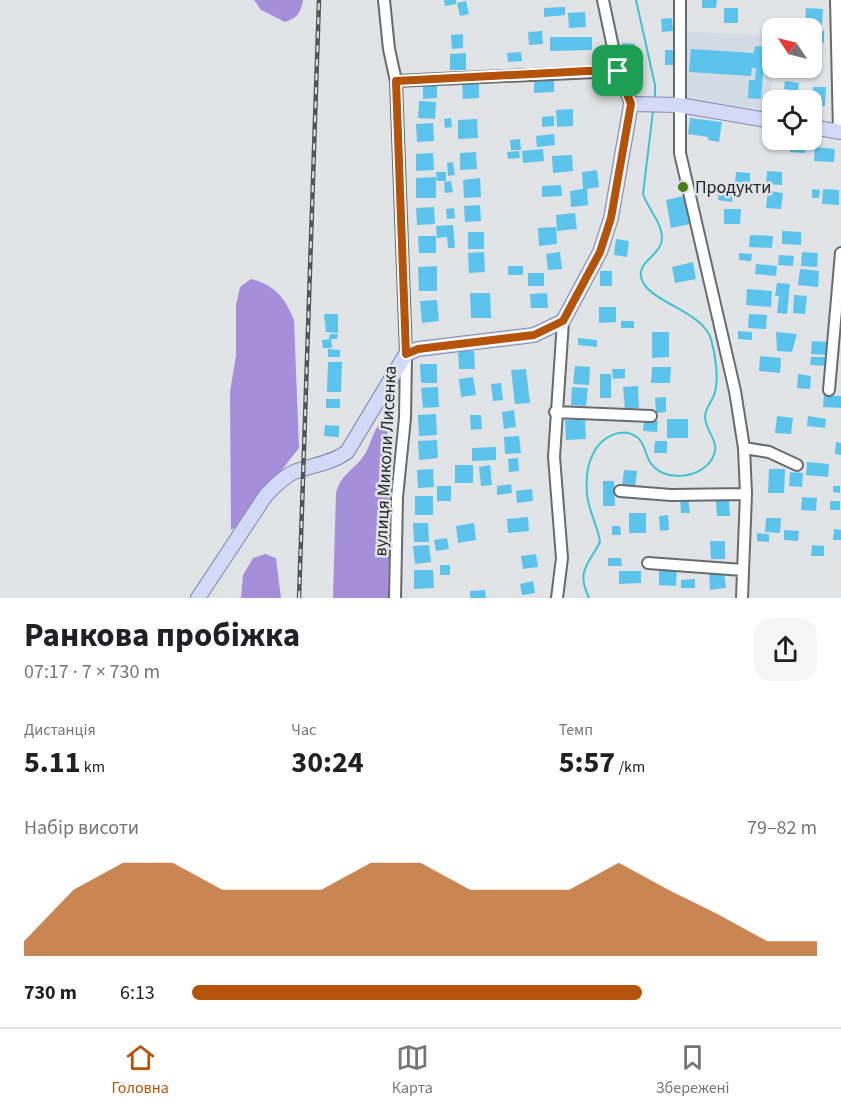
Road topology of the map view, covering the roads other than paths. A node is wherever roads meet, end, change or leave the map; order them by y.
1 (384, 0) edge
2 (603, 0) edge
3 (680, 0) edge
4 (836, 0) edge
5 (618, 71) junction
6 (396, 81) junction
7 (631, 104) junction
8 (679, 105) junction
9 (762, 118) edge
10 (822, 129) edge
11 (840, 132) edge
12 (841, 253) edge
13 (563, 321) junction
14 (406, 354) junction
15 (829, 390) dead end
16 (555, 412) junction
17 (651, 416) dead end
18 (744, 448) junction
19 (797, 465) dead end
20 (620, 491) dead end
21 (746, 494) junction
22 (648, 563) dead end
23 (743, 570) junction
24 (198, 598) edge
25 (395, 598) edge
26 (557, 598) edge
27 (742, 598) edge

1 - 6 street, вулиця Миколи Лисенка
2 - 5 street
3 - 8 street
4 - 11 street
5 - 6 street
5 - 7 street
6 - 14 street, вулиця Миколи Лисенка
7 - 8 main road
7 - 13 main road
8 - 9 main road
8 - 18 street
10 - 11 main road
12 - 15 street
13 - 14 main road
13 - 16 street
14 - 24 main road
14 - 25 street, вулиця Миколи Лисенка
16 - 17 street
16 - 26 street
18 - 19 street
18 - 21 street
20 - 21 street
21 - 23 street
22 - 23 street
23 - 27 street

